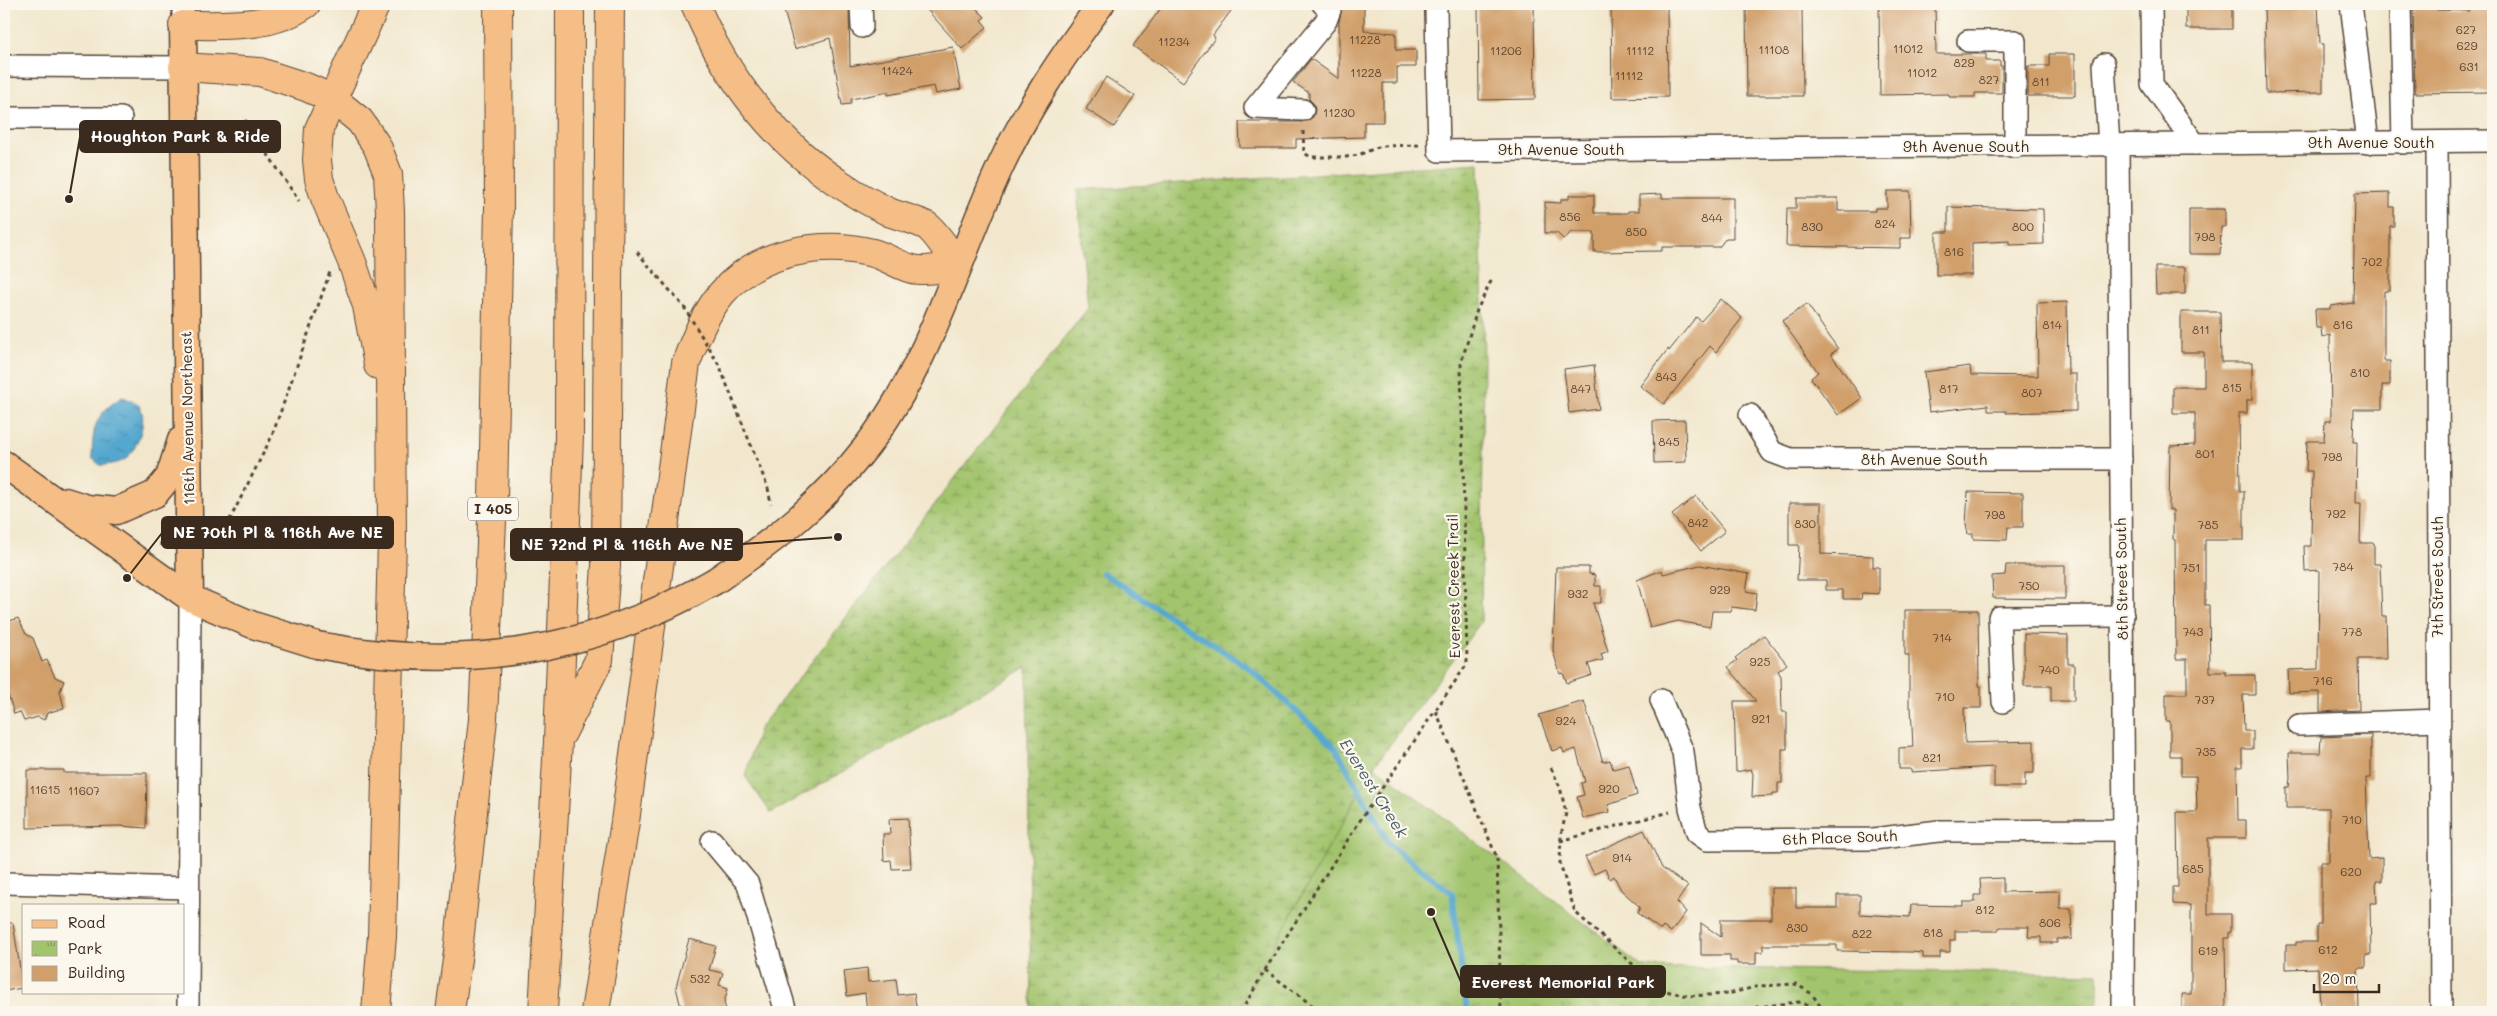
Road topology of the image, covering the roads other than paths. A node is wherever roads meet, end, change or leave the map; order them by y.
1 (306, 4) edge
2 (376, 4) edge
3 (498, 4) edge
4 (570, 4) edge
5 (610, 4) edge
6 (695, 4) edge
7 (861, 4) edge
8 (1102, 4) edge
9 (1323, 4) edge
10 (2151, 4) edge
11 (2351, 4) edge
12 (2400, 4) edge
13 (1436, 10) dead end
14 (183, 14) edge
15 (862, 27) dead end
16 (1968, 41) dead end
17 (2104, 64) dead end
18 (4, 66) edge
19 (183, 67) junction
20 (333, 99) junction
21 (1303, 110) road end
22 (4, 118) edge
23 (121, 118) dead end
24 (2437, 142) junction
25 (2493, 142) edge
26 (2368, 143) junction
27 (2403, 143) junction
28 (2195, 144) junction
29 (2114, 146) junction
30 (2015, 147) junction
31 (958, 265) junction
32 (1750, 415) dead end
33 (187, 423) junction
34 (392, 452) junction
35 (2121, 460) junction
36 (4, 464) edge
37 (52, 498) junction
38 (190, 598) junction
39 (2123, 616) junction
40 (1661, 700) dead end
41 (2003, 702) dead end
42 (2439, 720) junction
43 (2299, 725) dead end
44 (558, 741) junction
45 (2124, 830) junction
46 (712, 841) dead end
47 (4, 883) edge
48 (188, 888) junction
49 (188, 1012) edge
50 (376, 1012) edge
51 (450, 1012) edge
52 (543, 1012) edge
53 (595, 1012) edge
54 (786, 1012) edge
55 (2123, 1012) edge
56 (2441, 1012) edge

1 - 14 highway
2 - 20 highway
3 - 51 highway, I 405
4 - 44 highway
5 - 44 highway
6 - 31 highway
7 - 15 street
8 - 31 main road
9 - 21 street
10 - 28 street
11 - 26 street
12 - 27 street
13 - 30 street, 9th Avenue South
14 - 19 main road, 116th Avenue Northeast
16 - 30 street
17 - 29 street, 8th Street South
18 - 19 street
19 - 20 highway
19 - 33 main road, 116th Avenue Northeast
20 - 34 highway
20 - 34 highway
22 - 23 street
24 - 25 street, 9th Avenue South
24 - 27 street, 9th Avenue South
24 - 42 street, 7th Street South
26 - 27 street, 9th Avenue South
26 - 28 street, 9th Avenue South
28 - 29 street, 9th Avenue South
29 - 30 street, 9th Avenue South
29 - 35 street, 8th Street South
31 - 38 main road, bridge
31 - 53 highway
32 - 35 street, 8th Avenue South
33 - 37 main road
33 - 38 main road, 116th Avenue Northeast
34 - 50 highway
35 - 39 street, 8th Street South
36 - 37 main road
37 - 38 main road
38 - 48 street, 116th Avenue Northeast
39 - 41 street
39 - 45 street, 8th Street South
40 - 45 street, 6th Place South
42 - 43 street
42 - 56 street, 7th Street South
44 - 52 highway
45 - 55 street, 8th Street South
46 - 54 street
47 - 48 street
48 - 49 street, 116th Avenue Northeast

